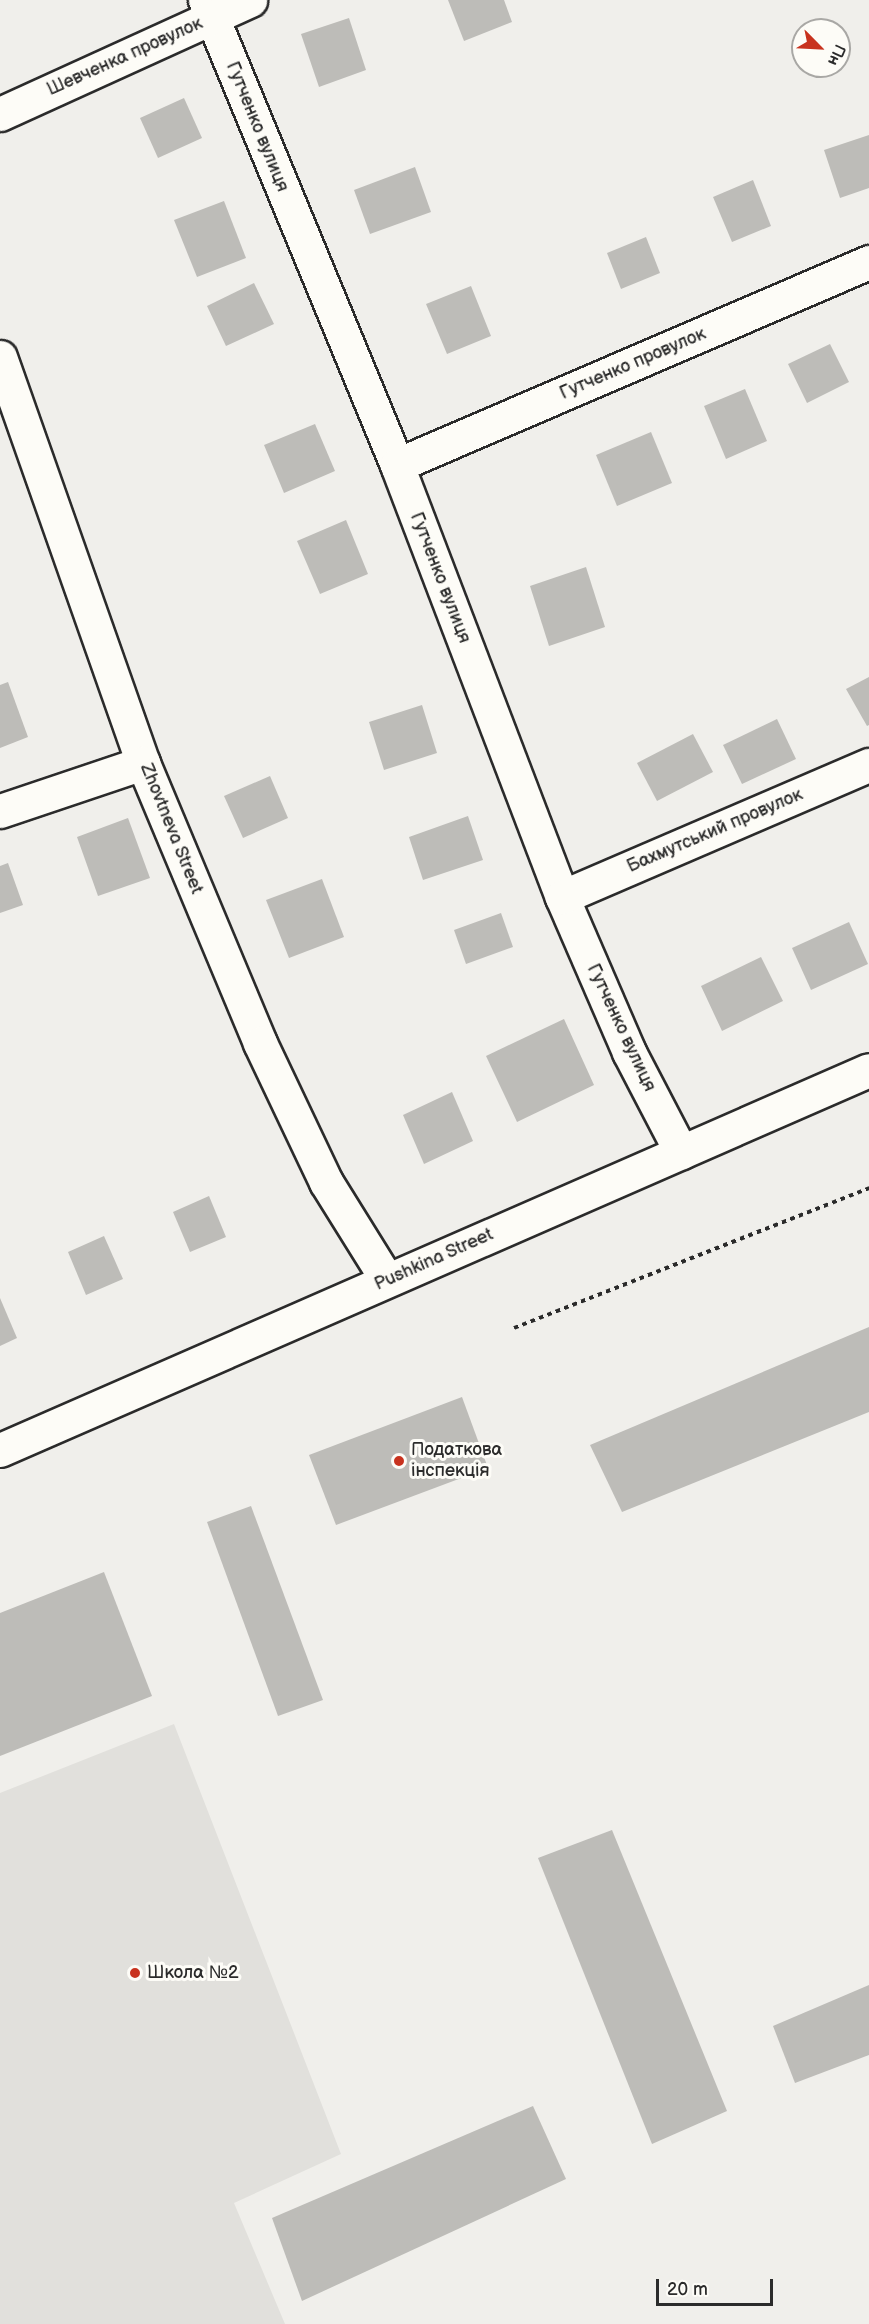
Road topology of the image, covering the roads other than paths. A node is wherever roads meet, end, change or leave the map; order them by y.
1 (250, 0) edge
2 (208, 9) edge
3 (0, 114) edge
4 (869, 262) edge
5 (3, 374) edge
6 (397, 465) junction
7 (143, 762) junction
8 (869, 765) edge
9 (0, 811) edge
10 (562, 897) junction
11 (869, 1070) edge
12 (681, 1152) junction
13 (387, 1280) junction
14 (0, 1450) edge

1 - 2 street, Шевченка провулок
2 - 3 street, Шевченка провулок
2 - 6 street, Гутченко вулиця
4 - 6 street, Гутченко провулок
5 - 7 street, Zhovtneva Street
6 - 10 street, Гутченко вулиця
7 - 9 street
7 - 13 street, Zhovtneva Street
8 - 10 street, Бахмутський провулок
10 - 12 street, Гутченко вулиця
11 - 12 street, Pushkina Street
12 - 13 street, Pushkina Street
13 - 14 street, Pushkina Street

